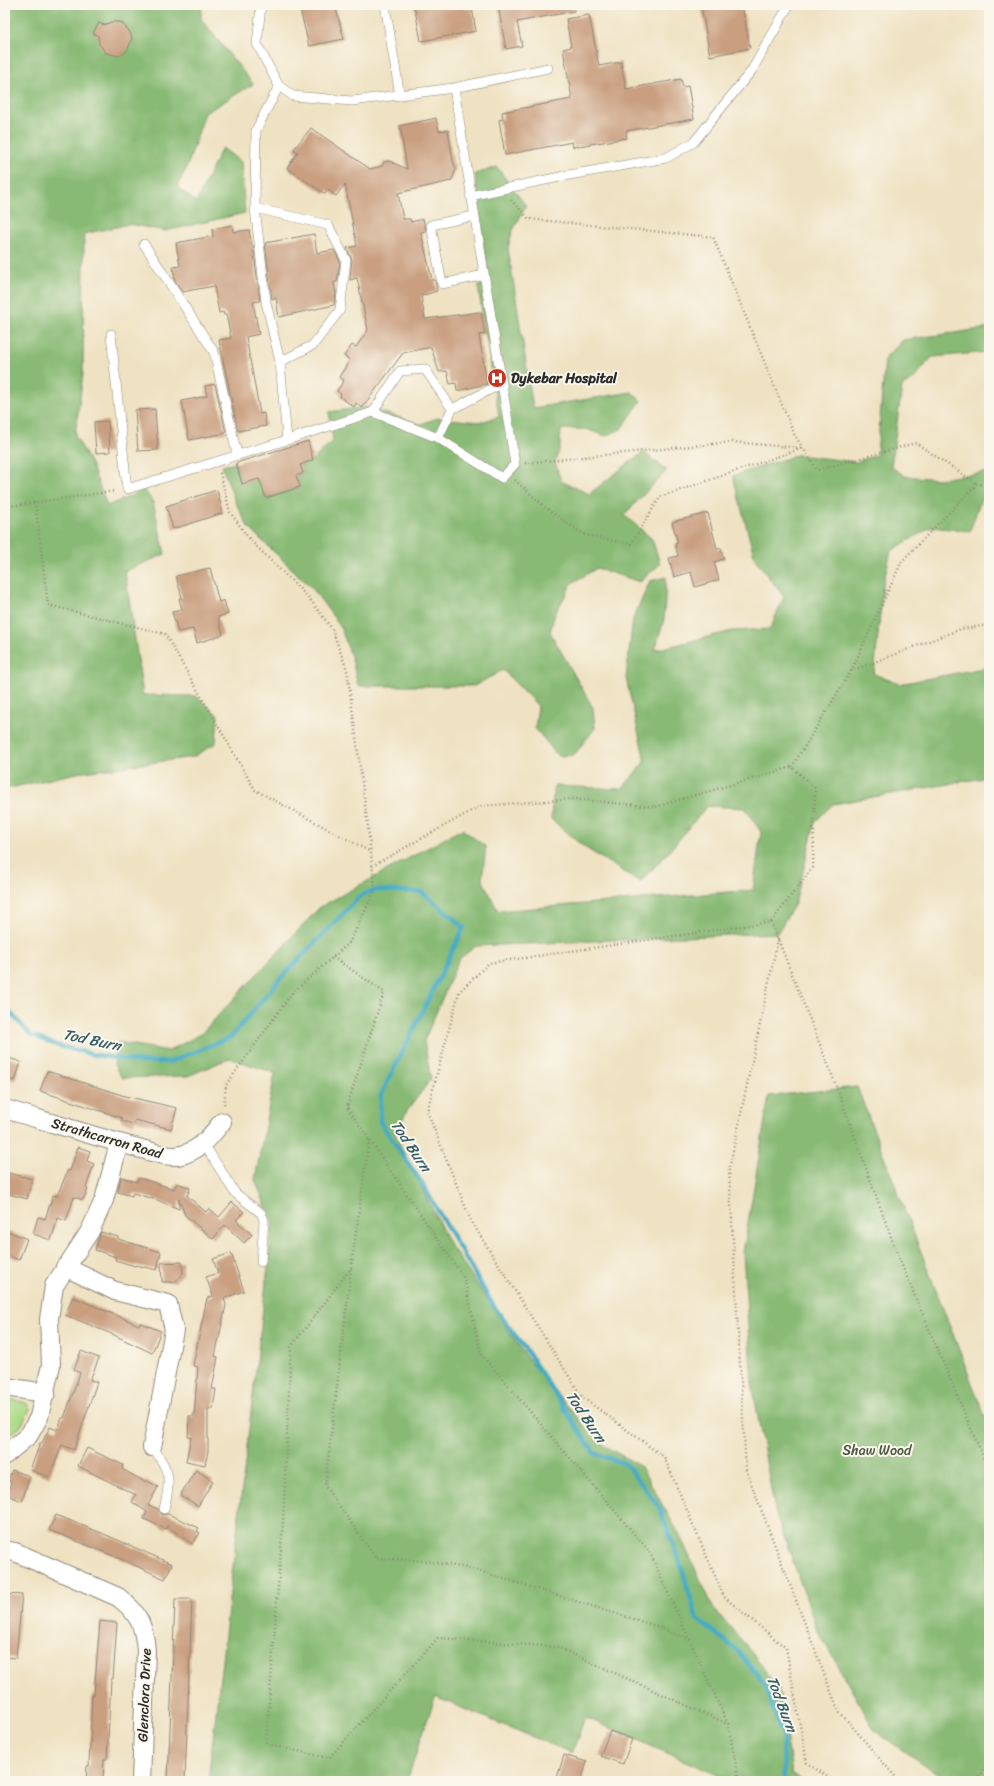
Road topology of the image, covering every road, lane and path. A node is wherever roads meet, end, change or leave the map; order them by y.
1 (261, 5) edge
2 (385, 5) edge
3 (789, 5) edge
4 (548, 68) dead end
5 (279, 86) junction
6 (454, 88) junction
7 (400, 96) junction
8 (501, 190) junction
9 (470, 196) junction
10 (255, 208) junction
11 (474, 216) junction
12 (144, 244) dead end
13 (484, 275) junction
14 (111, 334) dead end
15 (280, 362) junction
16 (501, 384) junction
17 (452, 409) junction
18 (373, 412) junction
19 (438, 438) junction
20 (287, 440) junction
21 (804, 448) junction
22 (237, 454) junction
23 (217, 461) junction
24 (515, 464) junction
25 (507, 473) junction
26 (977, 484) junction
27 (989, 485) edge
28 (127, 489) junction
29 (35, 502) junction
30 (5, 507) edge
31 (989, 625) edge
32 (851, 671) junction
33 (792, 767) junction
34 (371, 852) junction
35 (372, 866) junction
36 (771, 922) junction
37 (778, 939) junction
38 (333, 957) junction
39 (5, 1109) edge
40 (222, 1122) joint
41 (369, 1140) junction
42 (119, 1143) junction
43 (204, 1144) junction
44 (261, 1262) dead end
45 (65, 1267) junction
46 (351, 1268) junction
47 (5, 1387) edge
48 (46, 1393) junction
49 (152, 1447) joint
50 (5, 1455) edge
51 (989, 1470) edge
52 (164, 1510) dead end
53 (5, 1550) edge
54 (690, 1641) junction
55 (728, 1724) junction
56 (989, 1758) edge
57 (141, 1781) edge
58 (739, 1781) edge
59 (834, 1781) edge
60 (899, 1781) edge
61 (978, 1781) edge

1 - 5 lane
2 - 7 lane
3 - 8 lane
4 - 6 lane
5 - 7 lane
5 - 10 lane
6 - 7 lane
6 - 9 lane
8 - 9 lane
8 - 21 path
9 - 11 lane
10 - 15 lane
10 - 15 lane
11 - 13 lane
11 - 13 lane
12 - 22 lane
13 - 16 lane
14 - 28 lane
15 - 20 lane
16 - 17 lane
16 - 24 lane
17 - 18 lane
17 - 19 lane
18 - 19 lane
18 - 20 lane
19 - 25 lane
20 - 22 lane
21 - 24 path
21 - 25 path
21 - 26 path
22 - 23 lane
23 - 28 lane
23 - 34 path
24 - 25 lane
26 - 27 path
26 - 32 path
28 - 29 path
29 - 30 path
29 - 34 path
31 - 32 path
32 - 33 path
33 - 35 path
33 - 36 path
34 - 35 path
35 - 38 path
36 - 37 path
36 - 59 path
37 - 51 path
37 - 60 path
38 - 40 path
38 - 41 path
39 - 42 street, Strathcarron Road
40 - 43 street, Strathcarron Road
41 - 46 path
41 - 54 path
42 - 43 street, Strathcarron Road
42 - 45 street
43 - 44 lane
45 - 48 street
45 - 49 street
46 - 54 path
46 - 55 path
47 - 48 street
48 - 50 street
49 - 52 lane
53 - 57 street, Glenclora Drive
54 - 55 path
55 - 58 path
56 - 61 path

